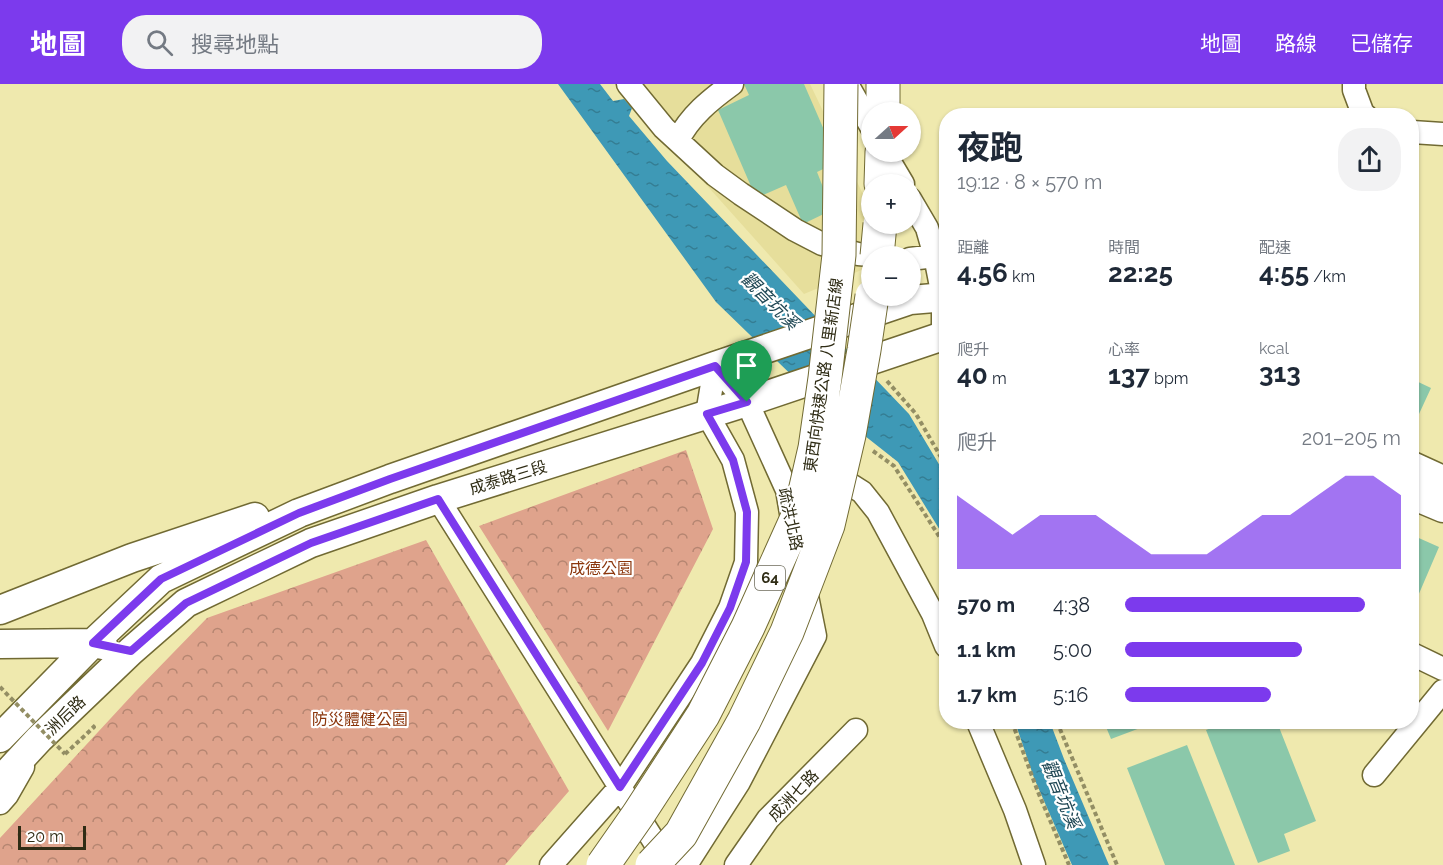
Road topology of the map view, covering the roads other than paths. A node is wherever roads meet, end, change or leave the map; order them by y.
1 (628, 84) edge
2 (732, 84) edge
3 (841, 84) edge
4 (847, 84) edge
5 (883, 84) edge
6 (1354, 84) edge
7 (883, 102) edge
8 (1362, 108) edge
9 (861, 109) edge
10 (1419, 132) edge
11 (1443, 134) edge
12 (678, 140) junction
13 (921, 218) edge
14 (861, 254) edge
15 (935, 256) junction
16 (921, 258) edge
17 (939, 272) edge
18 (939, 298) edge
19 (921, 299) edge
20 (868, 306) edge
21 (939, 338) edge
22 (715, 366) junction
23 (747, 402) junction
24 (707, 414) junction
25 (1419, 469) edge
26 (390, 479) junction
27 (1443, 480) edge
28 (787, 490) junction
29 (1419, 498) edge
30 (438, 499) junction
31 (1443, 508) edge
32 (0, 610) edge
33 (939, 629) edge
34 (93, 643) junction
35 (0, 644) edge
36 (131, 651) junction
37 (1419, 657) edge
38 (1443, 669) edge
39 (1443, 691) edge
40 (1419, 720) edge
41 (6, 728) edge
42 (981, 729) edge
43 (1412, 729) edge
44 (856, 730) dead end
45 (39, 740) junction
46 (1374, 775) dead end
47 (0, 782) edge
48 (620, 787) junction
49 (0, 803) edge
50 (551, 865) edge
51 (603, 865) edge
52 (652, 865) edge
53 (669, 865) edge
54 (686, 865) edge
55 (736, 865) edge
56 (1035, 865) edge

1 - 12 street
2 - 12 street
3 - 51 highway, 東西向快速公路 八里新店線 / 64, bridge
4 - 9 street
5 - 7 highway
6 - 8 street
10 - 11 street
12 - 14 street
13 - 15 street
15 - 16 street
15 - 17 street
18 - 19 main road
20 - 22 main road
20 - 52 highway, 東西向快速公路 八里新店線 / 64, bridge
21 - 23 main road, 成泰路三段, bridge
22 - 23 street, 疏洪北路
22 - 24 street
22 - 26 main road
23 - 24 main road, 成泰路三段
23 - 28 street, 疏洪北路
24 - 30 main road, 成泰路三段
24 - 48 street
25 - 27 main road
26 - 32 main road
26 - 34 main road
28 - 33 street
28 - 54 street, 疏洪北路
29 - 31 main road
30 - 36 main road, 成泰路三段
30 - 48 street
34 - 35 main road
34 - 36 main road
34 - 41 main road, 洲后路
36 - 45 main road, 洲后路
37 - 38 street
39 - 40 street
42 - 56 street
43 - 46 street
44 - 55 street, 成洲七路
45 - 47 main road, 洲后路
45 - 49 street
48 - 50 street
48 - 53 street

